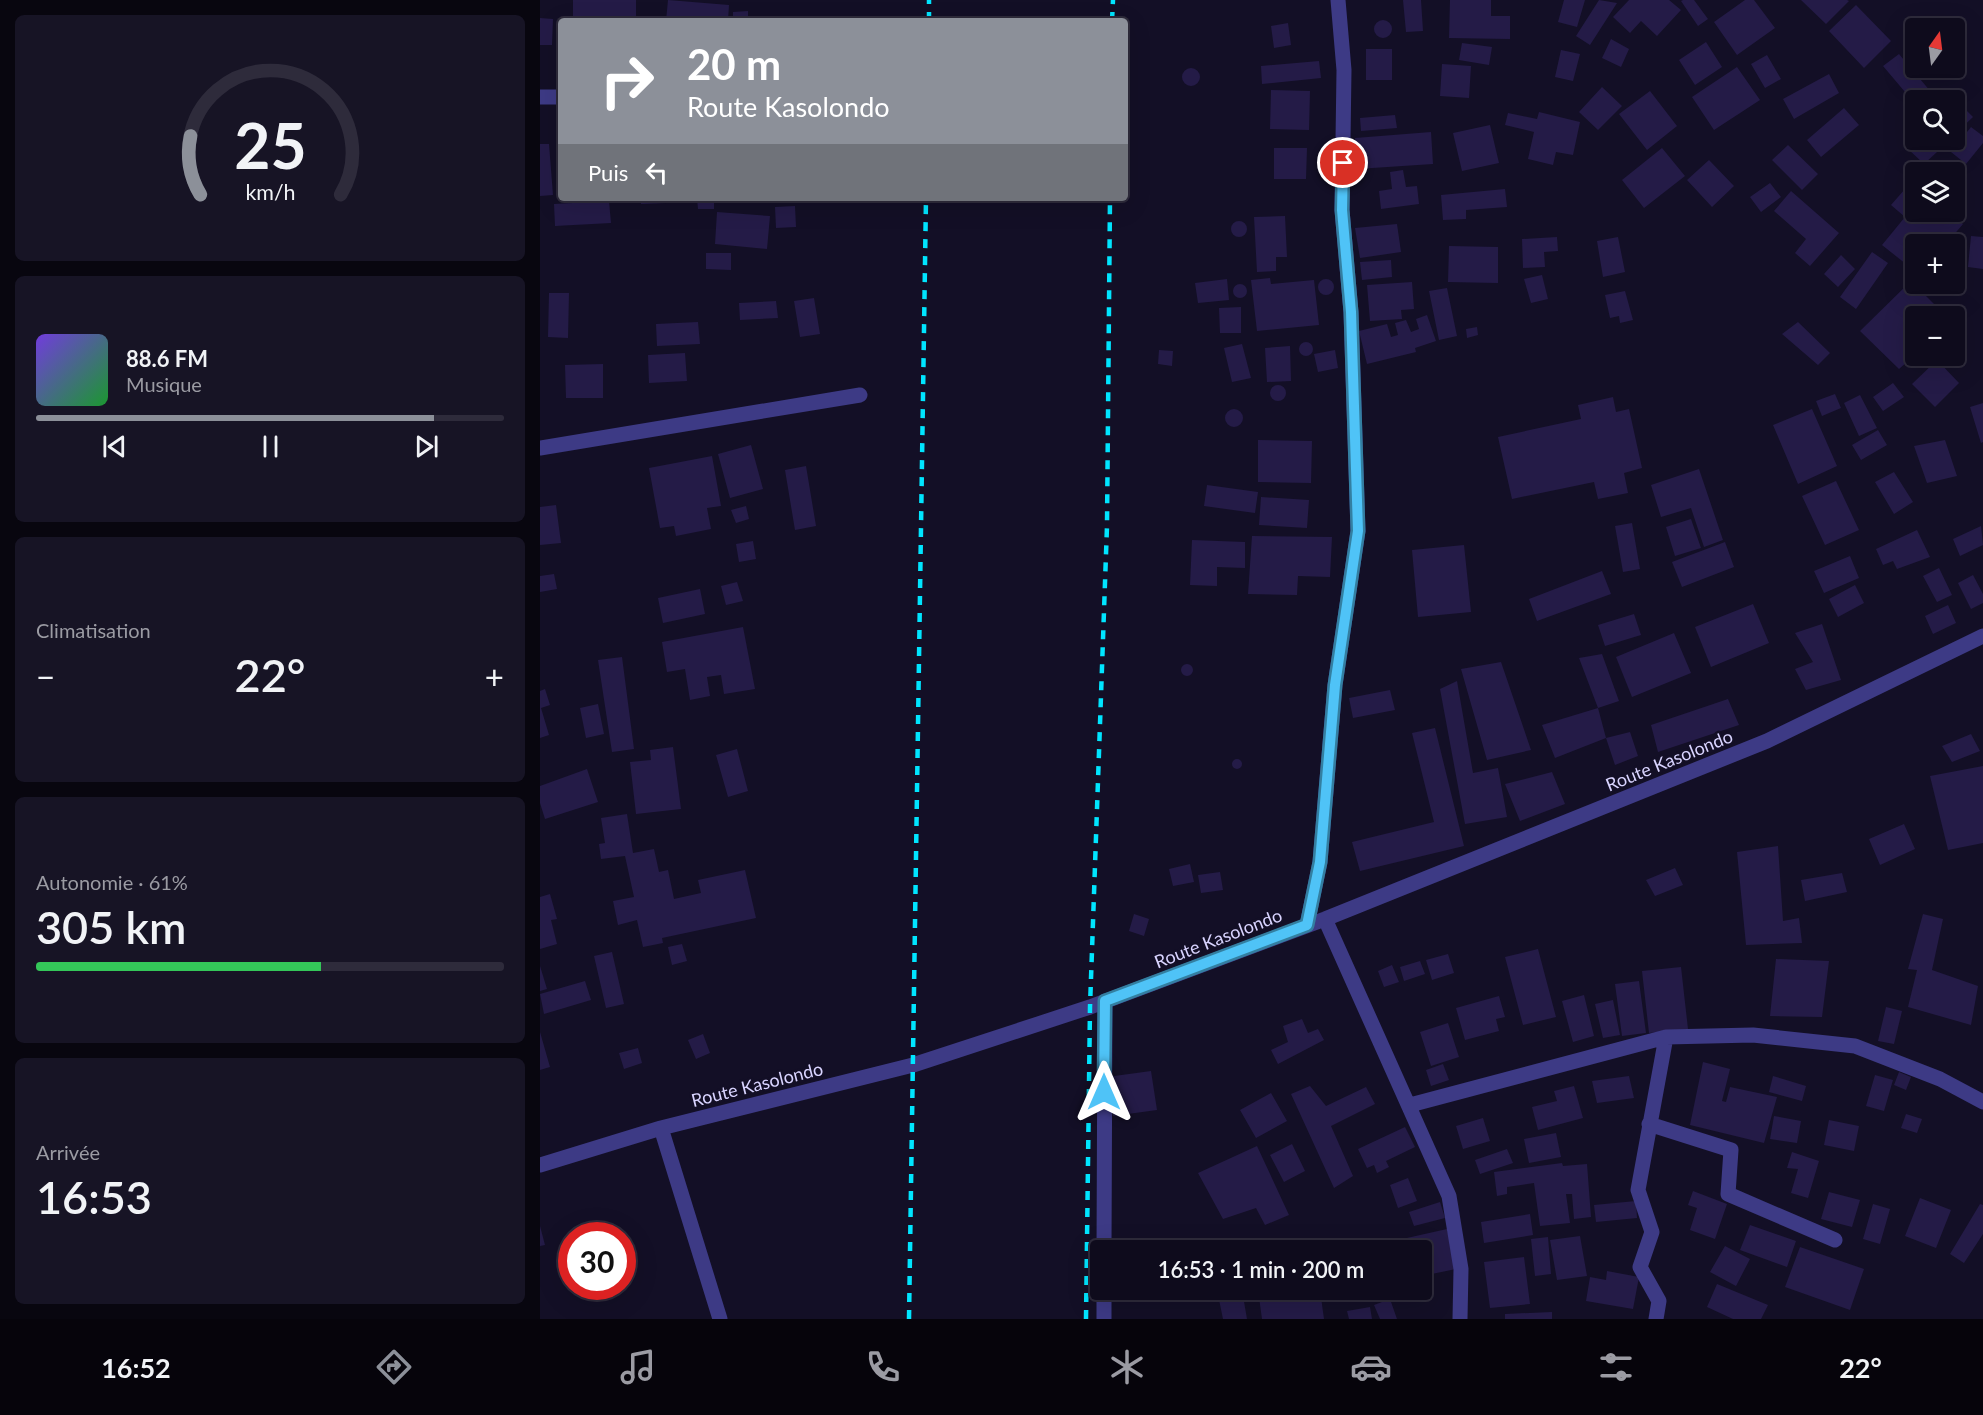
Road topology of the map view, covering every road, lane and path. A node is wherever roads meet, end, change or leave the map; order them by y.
1 (1338, 0) edge
2 (540, 97) edge
3 (558, 97) edge
4 (860, 395) dead end
5 (540, 447) edge
6 (1983, 636) edge
7 (1325, 919) junction
8 (1307, 925) junction
9 (1105, 1001) junction
10 (1666, 1037) junction
11 (1983, 1102) edge
12 (1410, 1106) junction
13 (1650, 1124) junction
14 (662, 1128) junction
15 (540, 1165) edge
16 (1104, 1240) edge
17 (1835, 1240) dead end
18 (1104, 1300) edge
19 (720, 1319) edge
20 (1104, 1319) edge
21 (1460, 1319) edge
22 (1656, 1319) edge

1 - 8 street
2 - 3 street
4 - 5 street
6 - 7 street, Route Kasolondo
7 - 8 street, Route Kasolondo
7 - 12 street
8 - 9 street, Route Kasolondo
9 - 14 street, Route Kasolondo
9 - 16 street
10 - 11 street
10 - 12 street
10 - 13 street
12 - 21 street
13 - 17 street
13 - 22 street
14 - 15 street, Route Kasolondo
14 - 19 street
18 - 20 street

